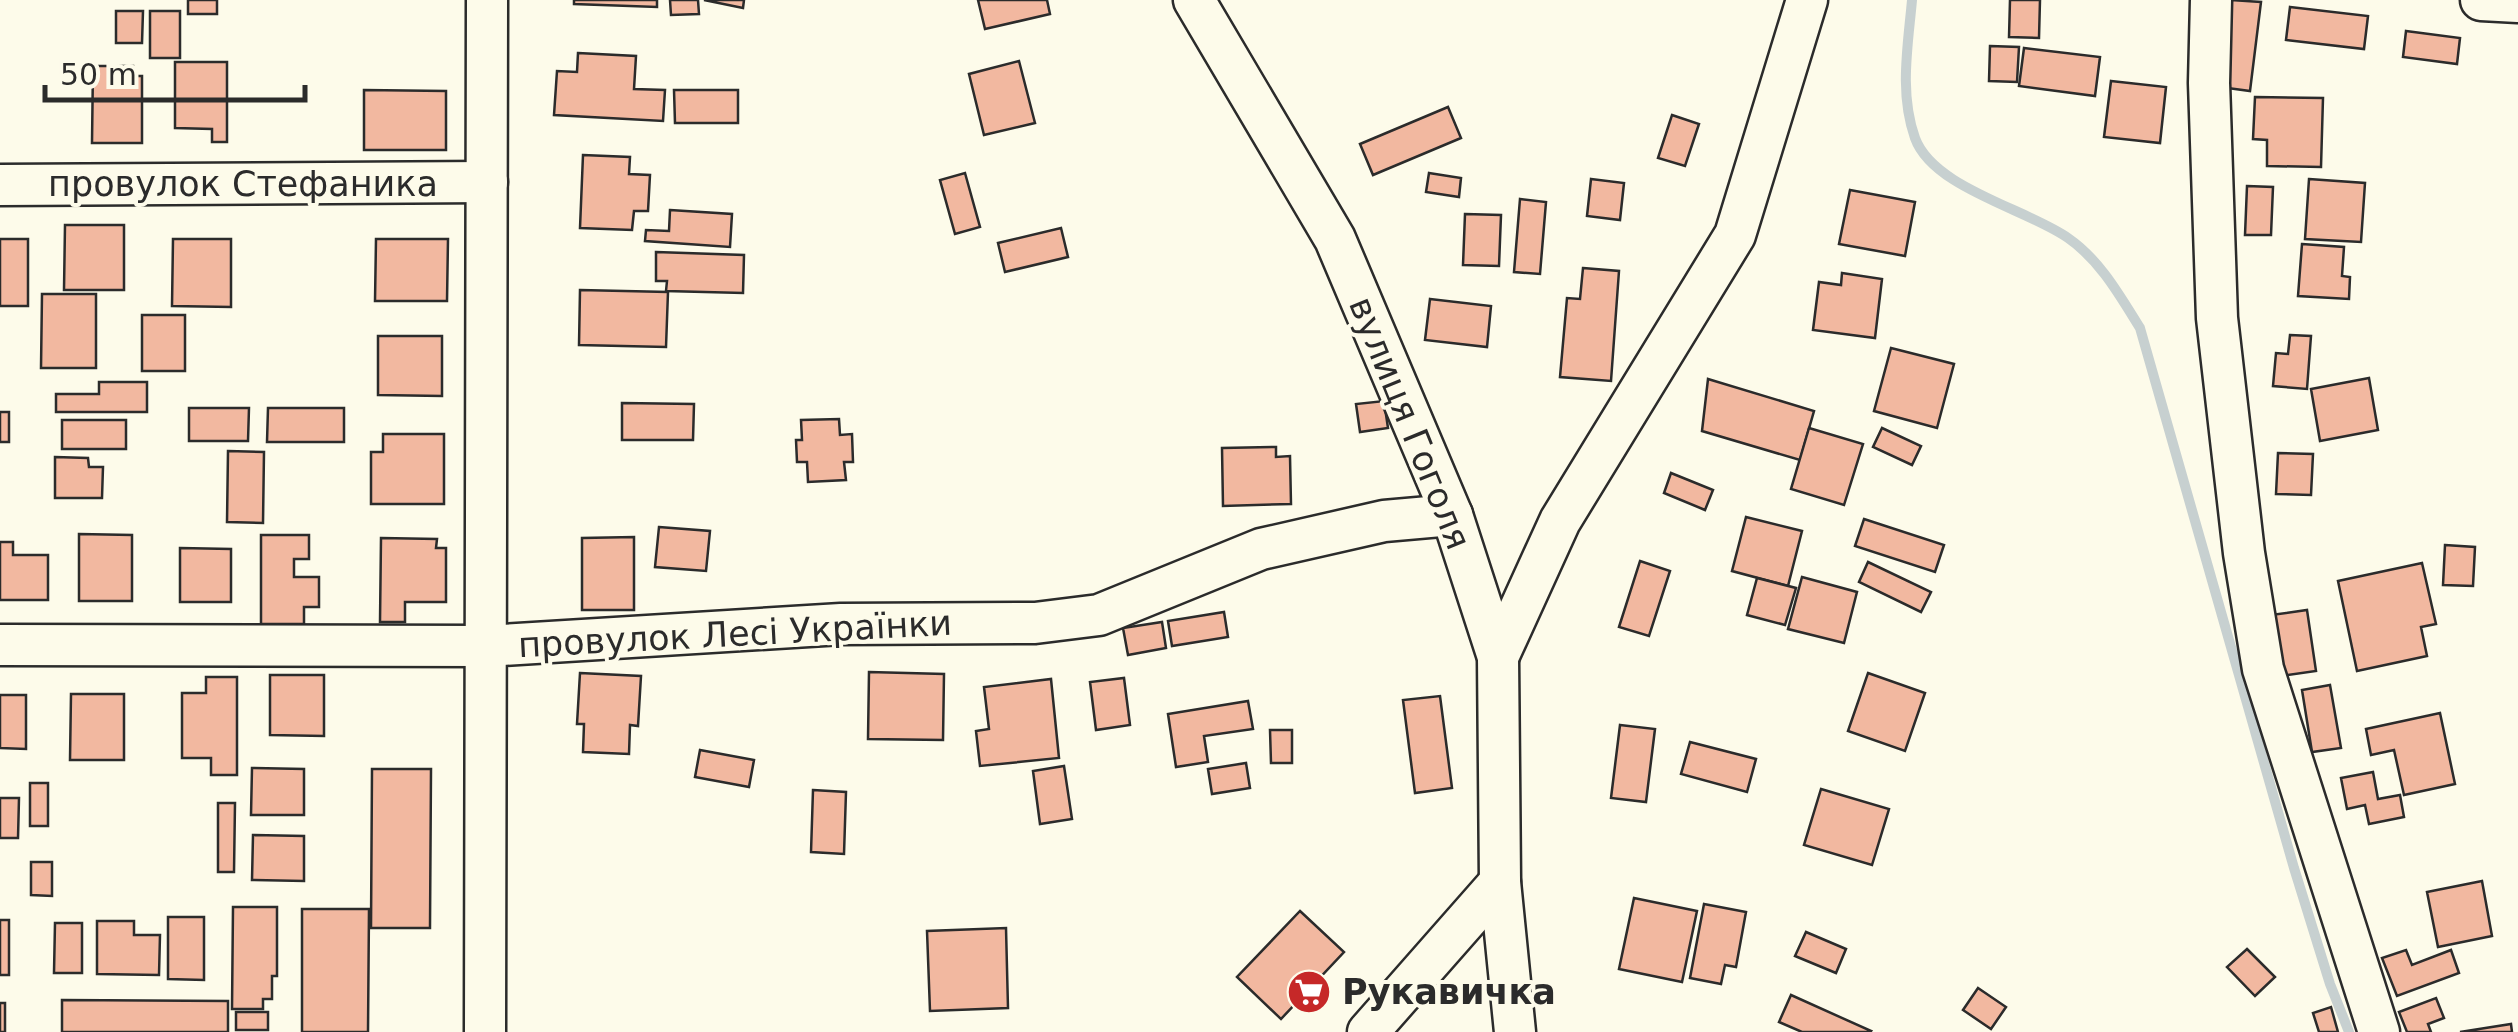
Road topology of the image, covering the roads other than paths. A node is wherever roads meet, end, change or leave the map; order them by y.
1 (487, 0) edge
2 (1194, 0) edge
3 (1807, 0) edge
4 (2211, 0) edge
5 (2481, 0) edge
6 (2518, 2) edge
7 (486, 182) junction
8 (0, 185) edge
9 (1452, 514) junction
10 (0, 645) edge
11 (486, 646) junction
12 (1498, 657) junction
13 (1500, 882) junction
14 (485, 1032) edge
15 (1368, 1032) edge
16 (1515, 1032) edge
17 (2379, 1032) edge

1 - 7 street
2 - 9 street, вулиця Гоголя
3 - 12 street
4 - 17 street
5 - 6 street
7 - 8 street, провулок Стефаника
7 - 11 street
9 - 11 street, провулок Лесі Українки
9 - 12 street, вулиця Гоголя
10 - 11 street, провулок Лесі Українки
11 - 14 street
12 - 13 street, вулиця Гоголя
13 - 15 street
13 - 16 street, вулиця Гоголя

